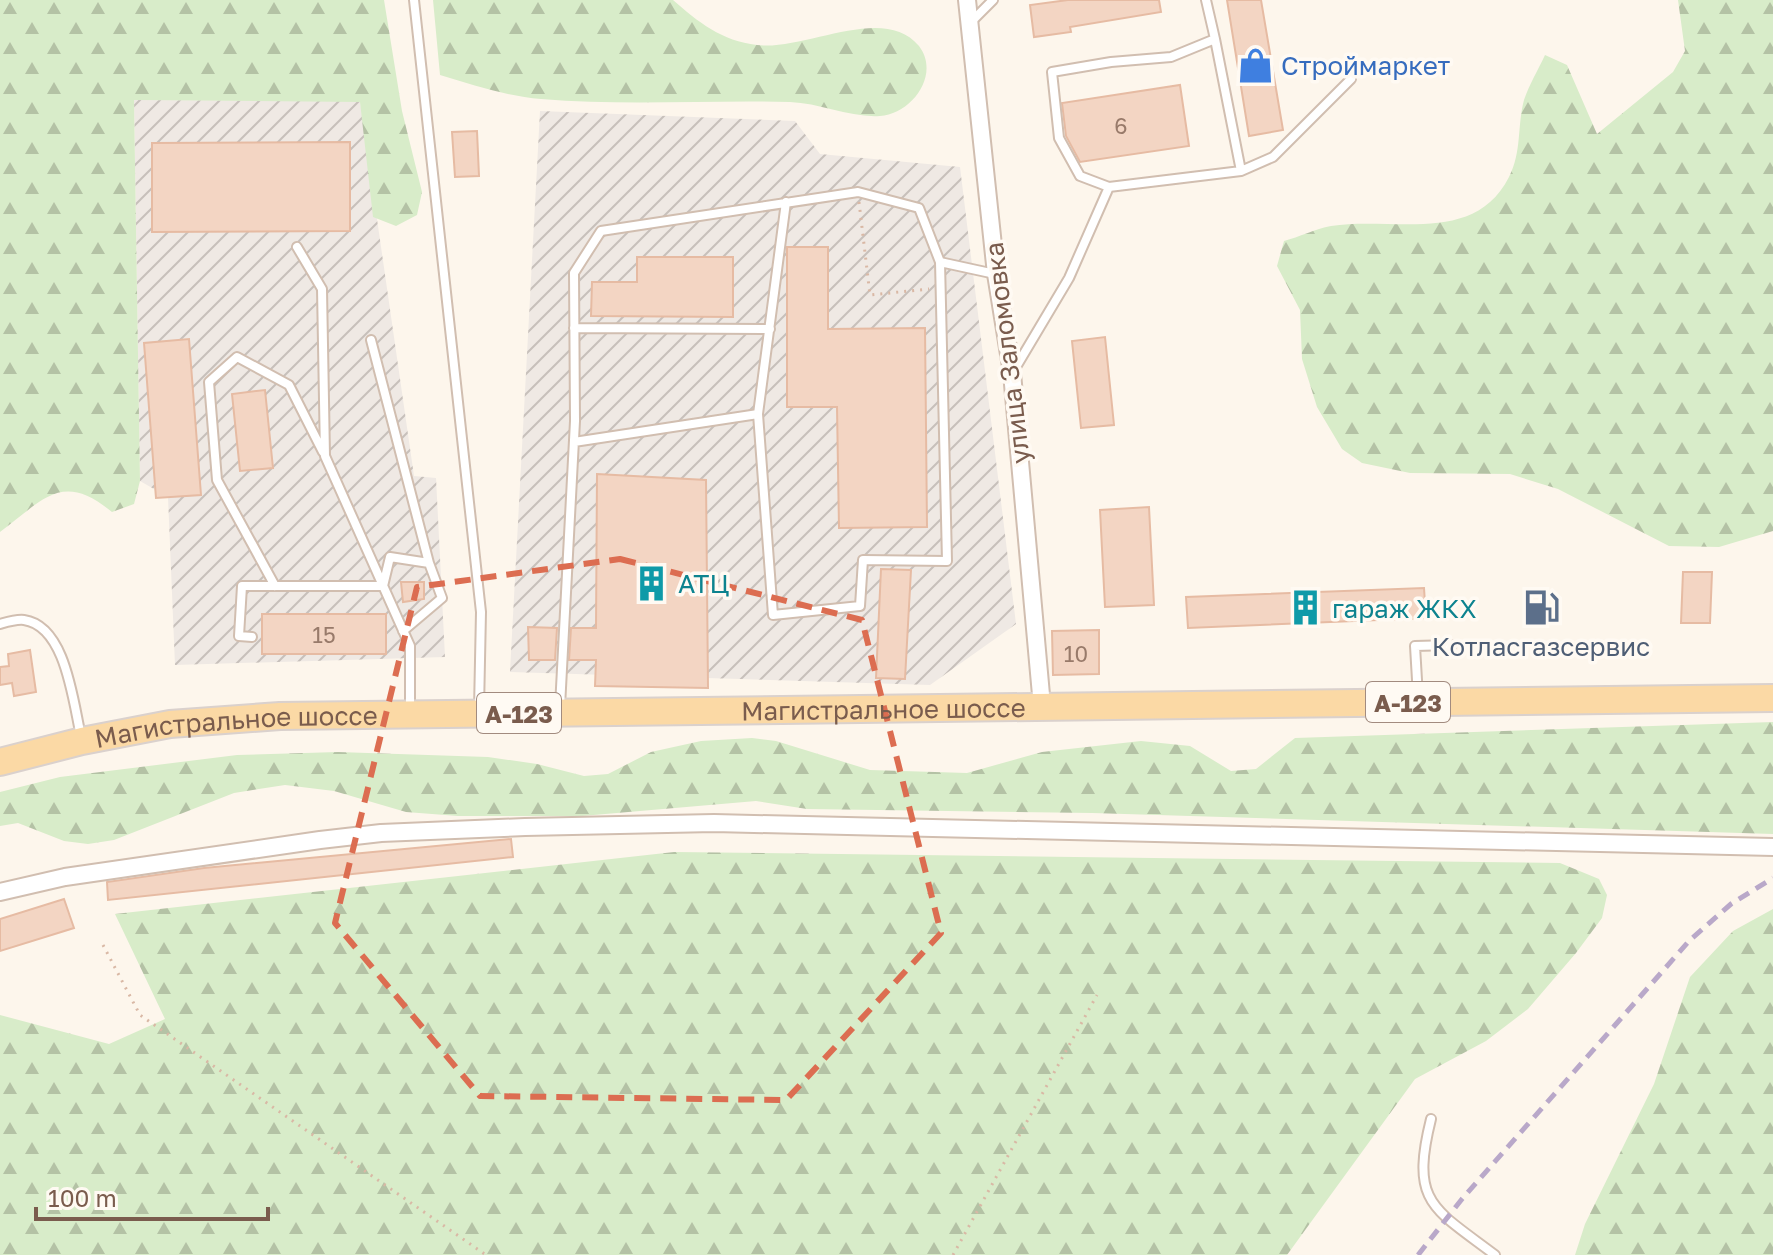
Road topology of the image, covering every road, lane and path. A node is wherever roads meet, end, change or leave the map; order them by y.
1 (414, 0) edge
2 (967, 0) edge
3 (993, 0) edge
4 (1206, 0) edge
5 (970, 23) junction
6 (1215, 39) junction
7 (1351, 79) dead end
8 (1241, 171) junction
9 (1109, 187) junction
10 (858, 192) junction
11 (786, 202) junction
12 (297, 247) dead end
13 (940, 262) junction
14 (996, 274) junction
15 (940, 288) junction
16 (574, 328) junction
17 (770, 329) junction
18 (371, 340) dead end
19 (1012, 373) junction
20 (758, 414) junction
21 (574, 442) junction
22 (325, 456) junction
23 (429, 563) junction
24 (275, 586) junction
25 (383, 586) junction
26 (0, 624) edge
27 (403, 631) junction
28 (252, 637) dead end
29 (1452, 645) dead end
30 (1773, 698) edge
31 (1418, 702) junction
32 (1042, 706) junction
33 (560, 712) junction
34 (479, 714) junction
35 (410, 715) junction
36 (82, 741) junction
37 (0, 762) edge
38 (1773, 847) edge
39 (0, 892) edge
40 (103, 945) dead end
41 (1097, 995) dead end
42 (1431, 1119) dead end
43 (486, 1255) edge
44 (953, 1255) edge
45 (1495, 1255) edge

1 - 34 lane
2 - 5 street, улица Заломовка
3 - 5 lane
4 - 6 lane
5 - 14 street, улица Заломовка
6 - 8 lane
6 - 9 lane
7 - 8 lane
8 - 9 lane
9 - 19 lane
10 - 11 lane
10 - 13 lane
10 - 15 path
11 - 16 lane
11 - 17 lane
12 - 22 lane
13 - 14 lane
13 - 15 lane
14 - 19 street, улица Заломовка
15 - 20 lane
16 - 17 lane
16 - 21 lane
17 - 20 lane
18 - 23 lane
19 - 32 street, улица Заломовка
20 - 21 lane
21 - 33 lane
22 - 24 lane
22 - 25 lane
23 - 25 lane
23 - 27 lane
24 - 25 lane
24 - 28 lane
25 - 27 lane
26 - 36 lane
27 - 35 lane
29 - 31 lane
30 - 31 main road, Магистральное шоссе / А-123
31 - 32 main road, Магистральное шоссе / А-123
32 - 33 main road, Магистральное шоссе / А-123
33 - 34 main road, Магистральное шоссе / А-123
34 - 35 main road, Магистральное шоссе / А-123
35 - 36 main road, Магистральное шоссе / А-123
36 - 37 main road, Магистральное шоссе / А-123
38 - 39 street
40 - 43 path
41 - 44 path
42 - 45 lane

